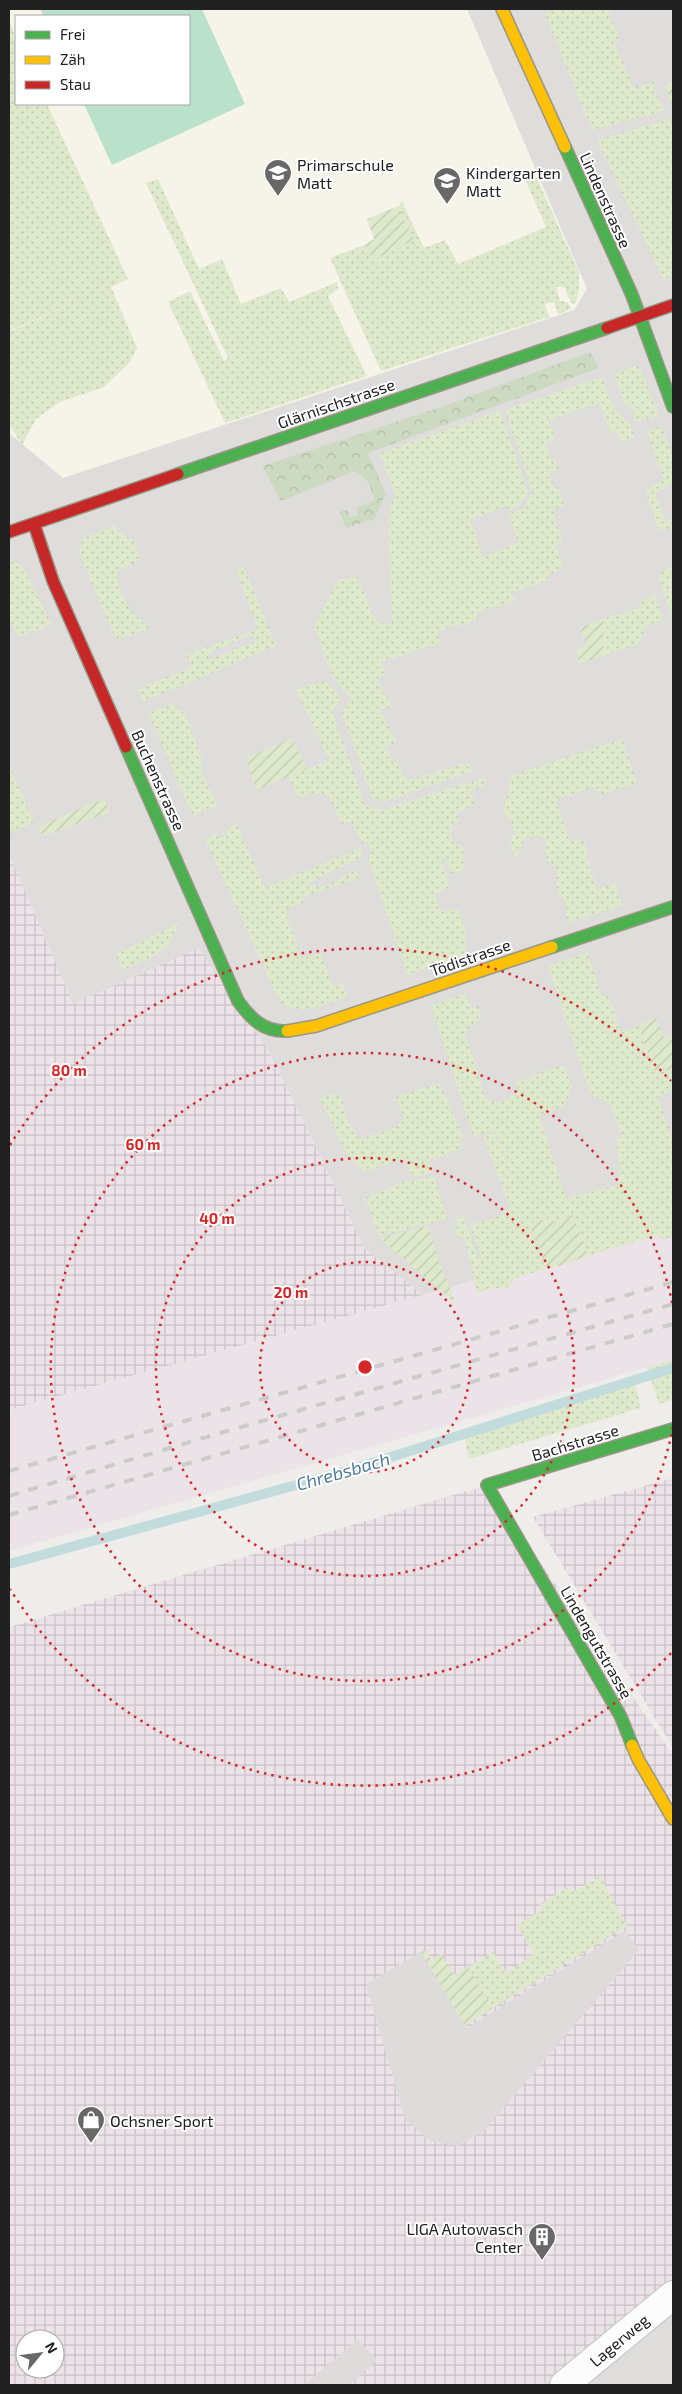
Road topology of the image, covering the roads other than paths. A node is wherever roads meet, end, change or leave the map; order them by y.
1 (504, 9) edge
2 (673, 305) edge
3 (640, 316) junction
4 (673, 407) edge
5 (34, 524) junction
6 (9, 532) edge
7 (673, 907) edge
8 (276, 1032) joint
9 (673, 1429) edge
10 (487, 1485) joint
11 (673, 1819) edge
12 (673, 2295) edge
13 (564, 2385) edge

1 - 3 street, Lindenstrasse
2 - 3 street, Glärnischstrasse
3 - 4 street, Lindenstrasse
3 - 5 street, Glärnischstrasse
5 - 6 street, Glärnischstrasse
5 - 8 street, Buchenstrasse
7 - 8 street, Tödistrasse
9 - 10 street, Bachstrasse
10 - 11 street, Lindengutstrasse
12 - 13 street, Lagerweg

